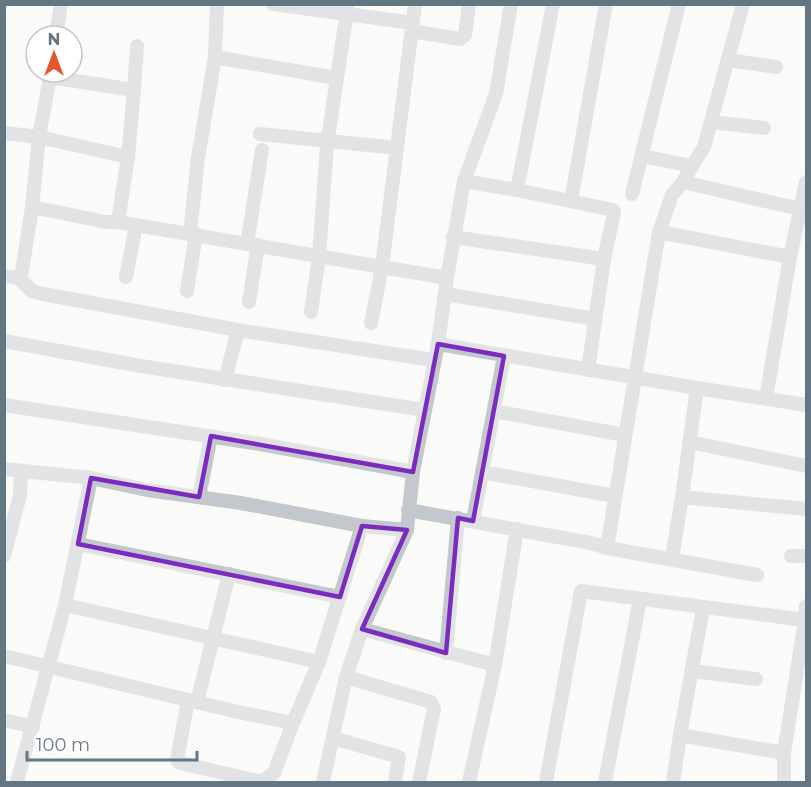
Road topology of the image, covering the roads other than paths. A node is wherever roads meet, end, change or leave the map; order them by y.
1 (61, 4) edge
2 (217, 4) edge
3 (273, 4) edge
4 (415, 4) edge
5 (469, 4) edge
6 (511, 4) edge
7 (553, 4) edge
8 (606, 4) edge
9 (679, 4) edge
10 (743, 4) edge
11 (347, 10) edge
12 (58, 24) edge
13 (412, 27) junction
14 (137, 46) dead end
15 (728, 60) junction
16 (214, 61) junction
17 (777, 67) dead end
18 (336, 78) junction
19 (84, 80) edge
20 (48, 84) edge
21 (134, 90) junction
22 (711, 122) junction
23 (764, 128) dead end
24 (4, 133) edge
25 (260, 134) dead end
26 (39, 137) junction
27 (327, 148) junction
28 (262, 150) dead end
29 (396, 154) junction
30 (642, 156) junction
31 (128, 157) junction
32 (687, 174) junction
33 (464, 181) junction
34 (807, 182) edge
35 (517, 190) junction
36 (632, 194) dead end
37 (571, 201) junction
38 (32, 207) junction
39 (800, 209) junction
40 (118, 222) junction
41 (136, 225) junction
42 (659, 232) junction
43 (193, 234) junction
44 (453, 237) junction
45 (253, 244) junction
46 (319, 256) junction
47 (790, 257) junction
48 (604, 259) junction
49 (382, 267) junction
50 (4, 276) edge
51 (126, 277) dead end
52 (19, 278) junction
53 (447, 278) junction
54 (187, 291) dead end
55 (445, 294) junction
56 (249, 302) dead end
57 (311, 312) dead end
58 (595, 319) junction
59 (371, 323) dead end
60 (238, 330) junction
61 (4, 341) edge
62 (438, 344) junction
63 (504, 356) junction
64 (434, 360) junction
65 (588, 370) junction
66 (635, 378) junction
67 (225, 380) junction
68 (697, 388) junction
69 (766, 398) junction
70 (4, 405) edge
71 (807, 405) edge
72 (424, 410) junction
73 (494, 411) junction
74 (625, 435) junction
75 (211, 436) junction
76 (690, 442) junction
77 (807, 466) edge
78 (4, 469) edge
79 (21, 471) junction
80 (412, 472) junction
81 (482, 472) junction
82 (92, 478) junction
83 (615, 496) junction
84 (199, 497) junction
85 (682, 497) junction
86 (807, 509) edge
87 (408, 510) junction
88 (458, 518) junction
89 (473, 521) junction
90 (362, 526) junction
91 (517, 529) junction
92 (407, 530) junction
93 (78, 544) junction
94 (607, 548) junction
95 (4, 556) edge
96 (791, 556) dead end
97 (807, 556) edge
98 (672, 558) junction
99 (229, 574) junction
100 (757, 575) dead end
101 (340, 597) junction
102 (640, 599) junction
103 (65, 605) junction
104 (703, 608) junction
105 (806, 613) edge
106 (362, 629) junction
107 (213, 638) junction
108 (446, 653) junction
109 (4, 656) edge
110 (319, 662) junction
111 (495, 665) junction
112 (50, 666) junction
113 (692, 671) junction
114 (346, 677) junction
115 (756, 679) dead end
116 (192, 701) junction
117 (4, 720) edge
118 (293, 723) junction
119 (33, 727) junction
120 (680, 735) junction
121 (333, 738) junction
122 (784, 753) junction
123 (262, 782) edge
124 (17, 783) edge
125 (323, 783) edge
126 (395, 783) edge
127 (419, 783) edge
128 (469, 783) edge
129 (546, 783) edge
130 (605, 783) edge
131 (673, 783) edge
132 (784, 783) edge

1 - 12 street
2 - 16 street
3 - 11 street
4 - 13 street
5 - 13 street
6 - 33 street
7 - 35 street
8 - 37 street
9 - 30 street
10 - 15 street
11 - 13 street
11 - 18 street
13 - 29 street
14 - 21 street
15 - 17 street
15 - 22 street
16 - 18 street
16 - 43 street
18 - 27 street
19 - 21 street
20 - 26 street
21 - 31 street
22 - 23 street
22 - 32 street
24 - 26 street
25 - 27 street
26 - 31 street
26 - 38 street
27 - 29 street
27 - 46 street
28 - 45 street
29 - 49 street
30 - 32 street
30 - 36 street
31 - 40 street
32 - 39 street
32 - 42 street
33 - 35 street
33 - 44 street
34 - 39 street
35 - 37 street
37 - 48 street
38 - 40 street
38 - 52 street
39 - 47 street
40 - 41 street
41 - 43 street
41 - 51 street
42 - 47 street
42 - 66 street
43 - 45 street
43 - 54 street
44 - 48 street
44 - 53 street
45 - 46 street
45 - 56 street
46 - 49 street
46 - 57 street
47 - 69 street
48 - 58 street
49 - 53 street
49 - 59 street
50 - 52 street
52 - 60 street
53 - 55 street
55 - 58 street
55 - 62 street
58 - 65 street
60 - 64 street
60 - 67 street
61 - 67 street
62 - 63 street
62 - 64 street
63 - 65 street
63 - 73 street
64 - 72 street
65 - 66 street
66 - 68 street
66 - 74 street
67 - 72 street
68 - 69 street
68 - 76 street
69 - 71 street
70 - 75 street
72 - 80 street
73 - 74 street
73 - 81 street
74 - 83 street
75 - 80 street
75 - 84 street
76 - 77 street
76 - 85 street
78 - 79 street
79 - 82 street
79 - 95 street
80 - 87 street
81 - 83 street
81 - 89 street
82 - 84 street
82 - 93 street
83 - 94 street
84 - 90 street
85 - 86 street
85 - 98 street
87 - 88 street
87 - 92 street
88 - 89 street
88 - 108 street
89 - 91 street
90 - 92 street
90 - 101 street
91 - 94 street
91 - 111 street
92 - 106 street
93 - 99 street
93 - 103 street
94 - 98 street
96 - 97 street
98 - 100 street
99 - 101 street
99 - 107 street
101 - 110 street
102 - 104 street
102 - 129 street
102 - 130 street
103 - 107 street
103 - 112 street
104 - 105 street
104 - 113 street
105 - 122 street
106 - 108 street
106 - 114 street
107 - 110 street
107 - 116 street
108 - 111 street
109 - 112 street
110 - 118 street
111 - 128 street
112 - 116 street
112 - 119 street
113 - 115 street
113 - 120 street
114 - 121 street
114 - 127 street
116 - 118 street
116 - 123 street
117 - 119 street
118 - 123 street
119 - 124 street
120 - 122 street
120 - 131 street
121 - 125 street
121 - 126 street
122 - 132 street

